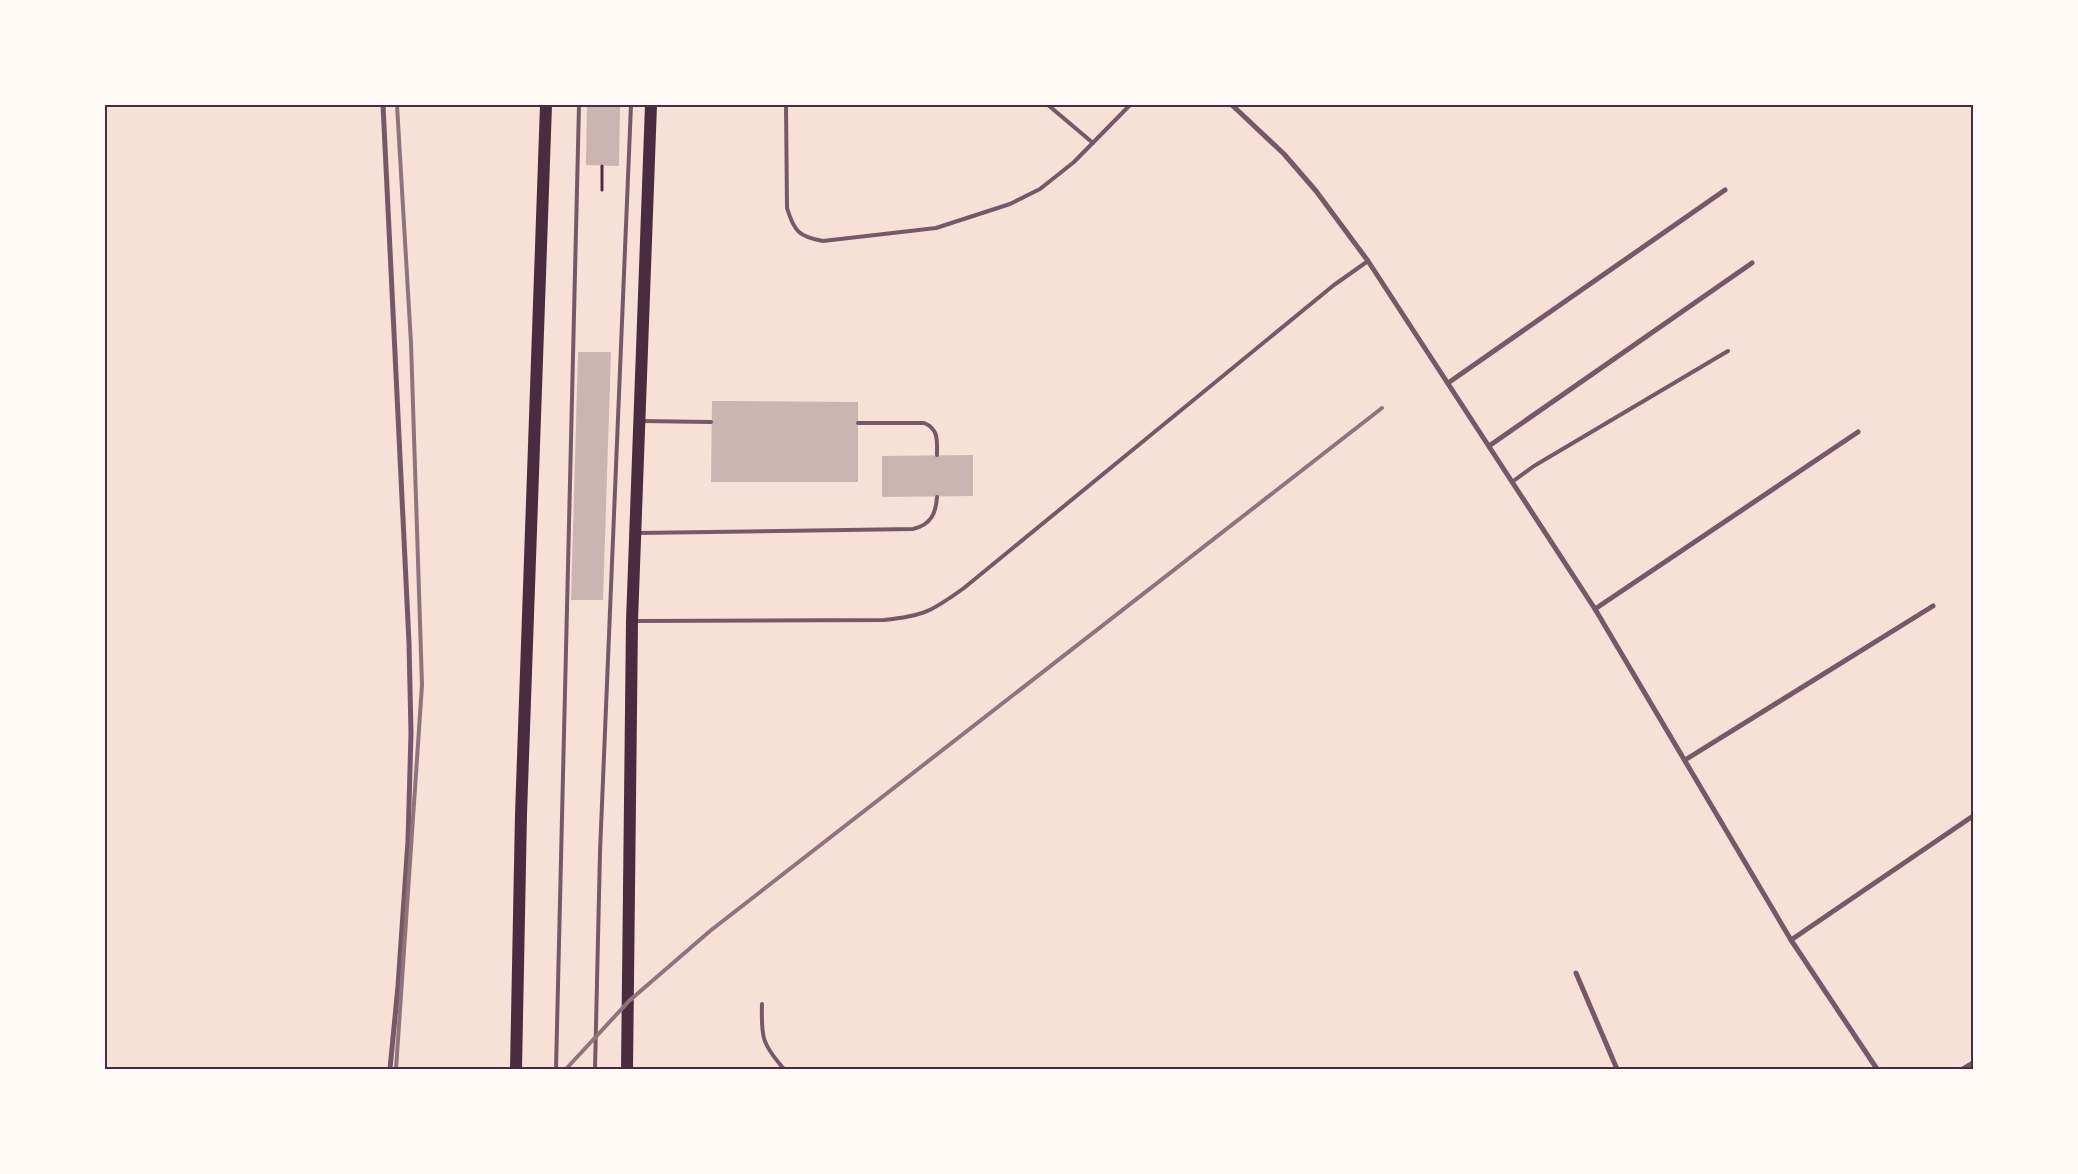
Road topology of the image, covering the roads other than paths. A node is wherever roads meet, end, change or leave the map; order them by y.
1 (383, 105) edge
2 (546, 105) edge
3 (579, 105) edge
4 (632, 105) edge
5 (651, 105) edge
6 (786, 105) edge
7 (1048, 105) edge
8 (1130, 105) edge
9 (1232, 105) edge
10 (1093, 143) junction
11 (1725, 190) dead end
12 (1368, 261) junction
13 (1752, 263) dead end
14 (1728, 351) dead end
15 (1448, 384) junction
16 (640, 421) junction
17 (711, 422) dead end
18 (858, 423) dead end
19 (1858, 432) dead end
20 (1489, 446) junction
21 (937, 455) dead end
22 (1512, 482) junction
23 (937, 496) dead end
24 (637, 533) junction
25 (1933, 606) dead end
26 (1595, 609) junction
27 (632, 621) junction
28 (1685, 760) junction
29 (1973, 816) edge
30 (1791, 940) junction
31 (1576, 973) dead end
32 (762, 1004) dead end
33 (1973, 1063) edge
34 (390, 1069) edge
35 (516, 1069) edge
36 (556, 1069) edge
37 (595, 1069) edge
38 (627, 1069) edge
39 (784, 1069) edge
40 (1617, 1069) edge
41 (1876, 1069) edge
42 (1963, 1069) edge

1 - 34 street
2 - 35 main road
3 - 36 lane
4 - 37 lane
5 - 16 main road
6 - 10 lane
7 - 10 lane
8 - 10 lane
9 - 12 street
11 - 15 street
12 - 15 street
12 - 27 lane
13 - 20 street
14 - 22 lane
15 - 20 street
16 - 17 lane
16 - 24 main road
18 - 21 lane
19 - 26 street
20 - 22 street
22 - 26 street
23 - 24 lane
24 - 27 main road
25 - 28 street
26 - 28 street
27 - 38 main road
28 - 30 street
29 - 30 street
30 - 41 street
31 - 40 street
32 - 39 lane
33 - 42 street

